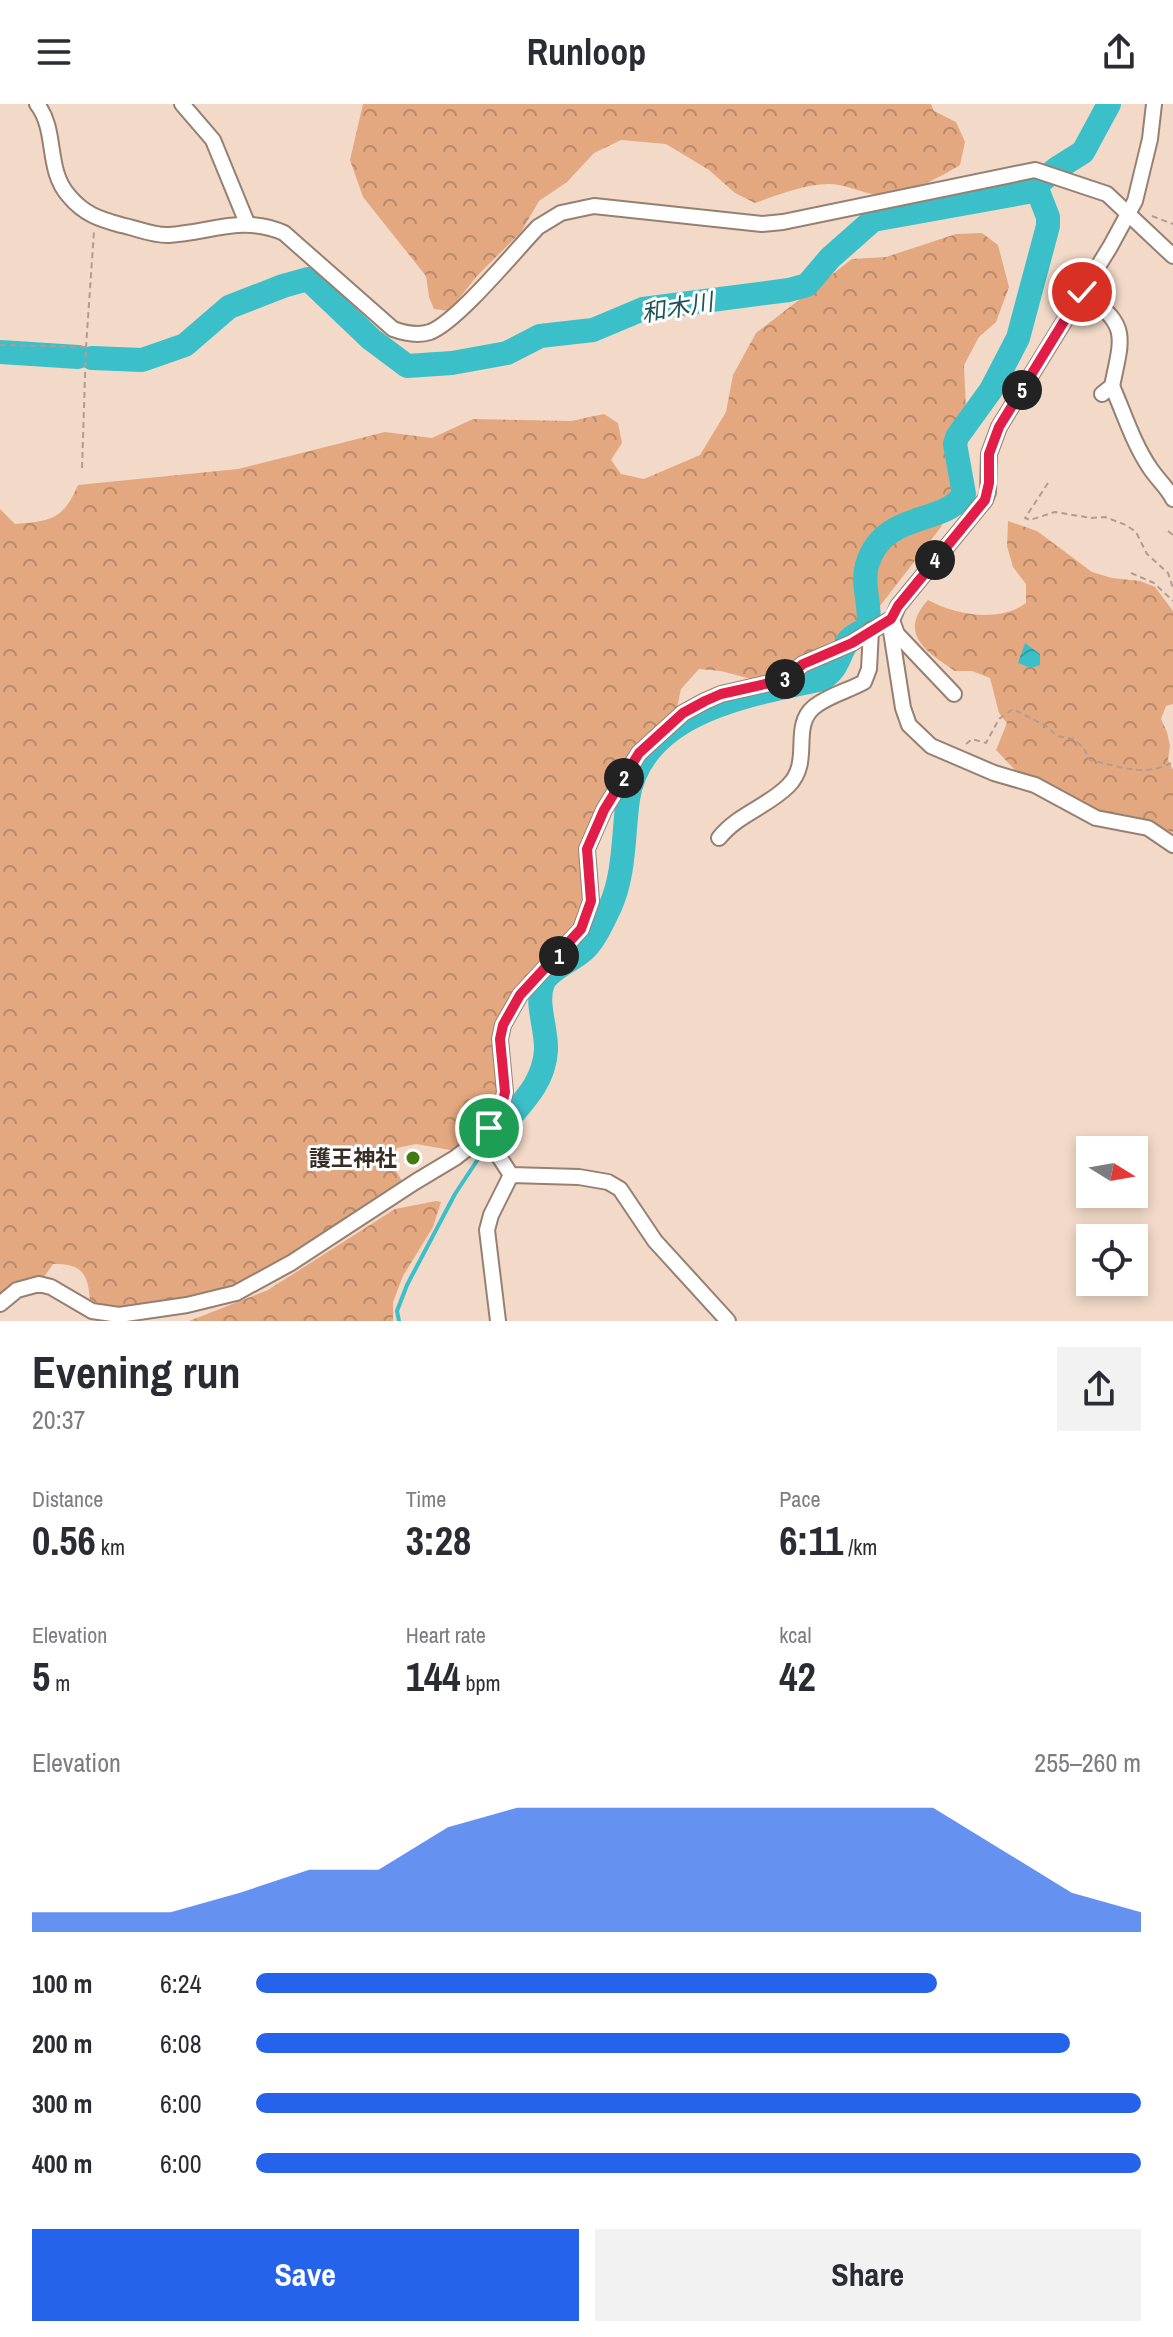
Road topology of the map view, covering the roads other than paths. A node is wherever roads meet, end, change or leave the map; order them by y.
1 (37, 104) edge
2 (182, 104) edge
3 (1154, 104) edge
4 (1131, 207) junction
5 (247, 223) junction
6 (1173, 256) edge
7 (1082, 292) junction
8 (1173, 499) edge
9 (891, 619) junction
10 (871, 630) junction
11 (954, 694) dead end
12 (719, 838) dead end
13 (1173, 845) edge
14 (489, 1139) junction
15 (511, 1175) junction
16 (0, 1304) edge
17 (718, 1318) edge
18 (498, 1321) edge

1 - 5 street
2 - 5 street
3 - 4 street
4 - 5 street
4 - 6 street
4 - 7 street
7 - 8 street
7 - 9 street
9 - 10 street
9 - 11 street
9 - 13 street
10 - 12 street
10 - 14 street
14 - 15 street
14 - 16 street
15 - 17 street
15 - 18 street

